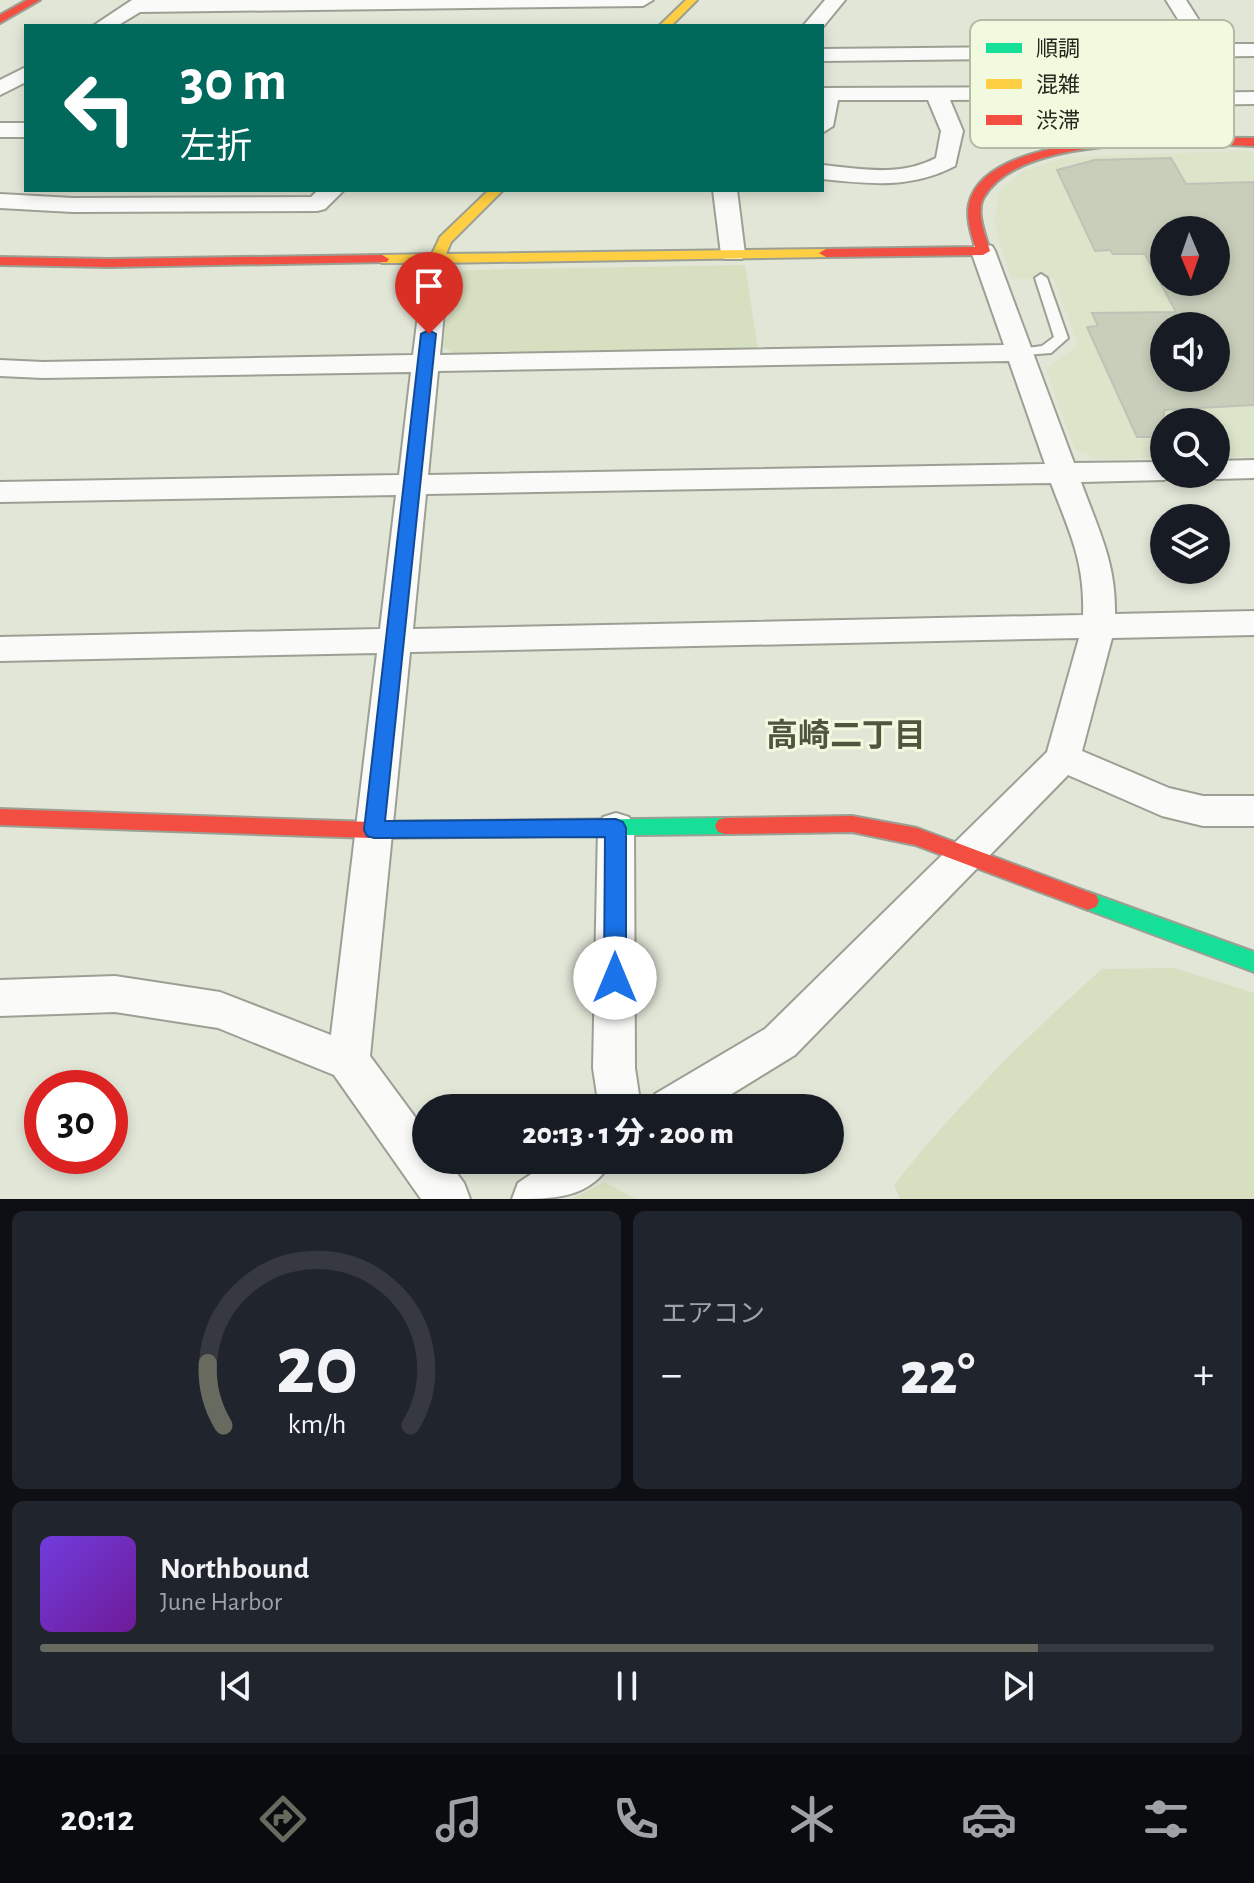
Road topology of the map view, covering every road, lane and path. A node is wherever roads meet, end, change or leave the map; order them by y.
1 (35, 0) edge
2 (551, 0) edge
3 (643, 0) edge
4 (692, 0) edge
5 (835, 0) edge
6 (1176, 0) edge
7 (141, 3) edge
8 (530, 18) dead end
9 (0, 20) edge
10 (1189, 20) edge
11 (106, 24) edge
12 (667, 24) edge
13 (815, 24) edge
14 (970, 53) edge
15 (824, 55) edge
16 (24, 74) edge
17 (0, 89) edge
18 (936, 93) junction
19 (970, 93) edge
20 (826, 94) edge
21 (1234, 98) edge
22 (1254, 98) edge
23 (0, 130) edge
24 (24, 130) edge
25 (1234, 142) edge
26 (1254, 142) edge
27 (1070, 148) edge
28 (824, 172) edge
29 (330, 192) edge
30 (494, 192) edge
31 (725, 192) edge
32 (0, 201) edge
33 (983, 251) junction
34 (733, 254) junction
35 (437, 259) junction
36 (0, 261) edge
37 (1041, 278) dead end
38 (1018, 353) junction
39 (426, 362) junction
40 (0, 368) edge
41 (1254, 469) edge
42 (1230, 470) edge
43 (1150, 471) edge
44 (1064, 473) junction
45 (412, 485) junction
46 (0, 492) edge
47 (1254, 623) edge
48 (1099, 625) junction
49 (395, 641) junction
50 (0, 649) edge
51 (1063, 758) junction
52 (1254, 811) edge
53 (0, 817) edge
54 (616, 828) junction
55 (374, 830) junction
56 (967, 857) junction
57 (1254, 962) edge
58 (0, 998) edge
59 (349, 1061) junction
60 (618, 1094) edge
61 (693, 1094) edge
62 (570, 1174) edge
63 (448, 1199) edge
64 (534, 1199) edge

1 - 9 street
2 - 3 street
2 - 7 street
2 - 8 street
4 - 12 street
5 - 13 street
6 - 10 street
7 - 11 street
14 - 15 street
16 - 17 street
18 - 19 street
18 - 20 street
18 - 28 street
21 - 22 street
23 - 24 street
25 - 26 street
27 - 33 street
29 - 32 street
30 - 35 street
31 - 34 street
33 - 34 street
33 - 38 street
34 - 35 street
35 - 36 street
35 - 39 street
37 - 38 lane
38 - 39 street
38 - 44 street
39 - 40 street
39 - 45 street
41 - 42 street
43 - 44 street
44 - 45 street
44 - 48 street
45 - 46 street
45 - 49 street
47 - 48 street
48 - 49 street
48 - 51 street
49 - 50 street
49 - 55 street
51 - 52 street
51 - 56 street
53 - 55 street
54 - 55 street
54 - 56 street
54 - 60 street
55 - 59 street
56 - 57 street
56 - 61 street
58 - 59 street
59 - 63 street
62 - 64 street

